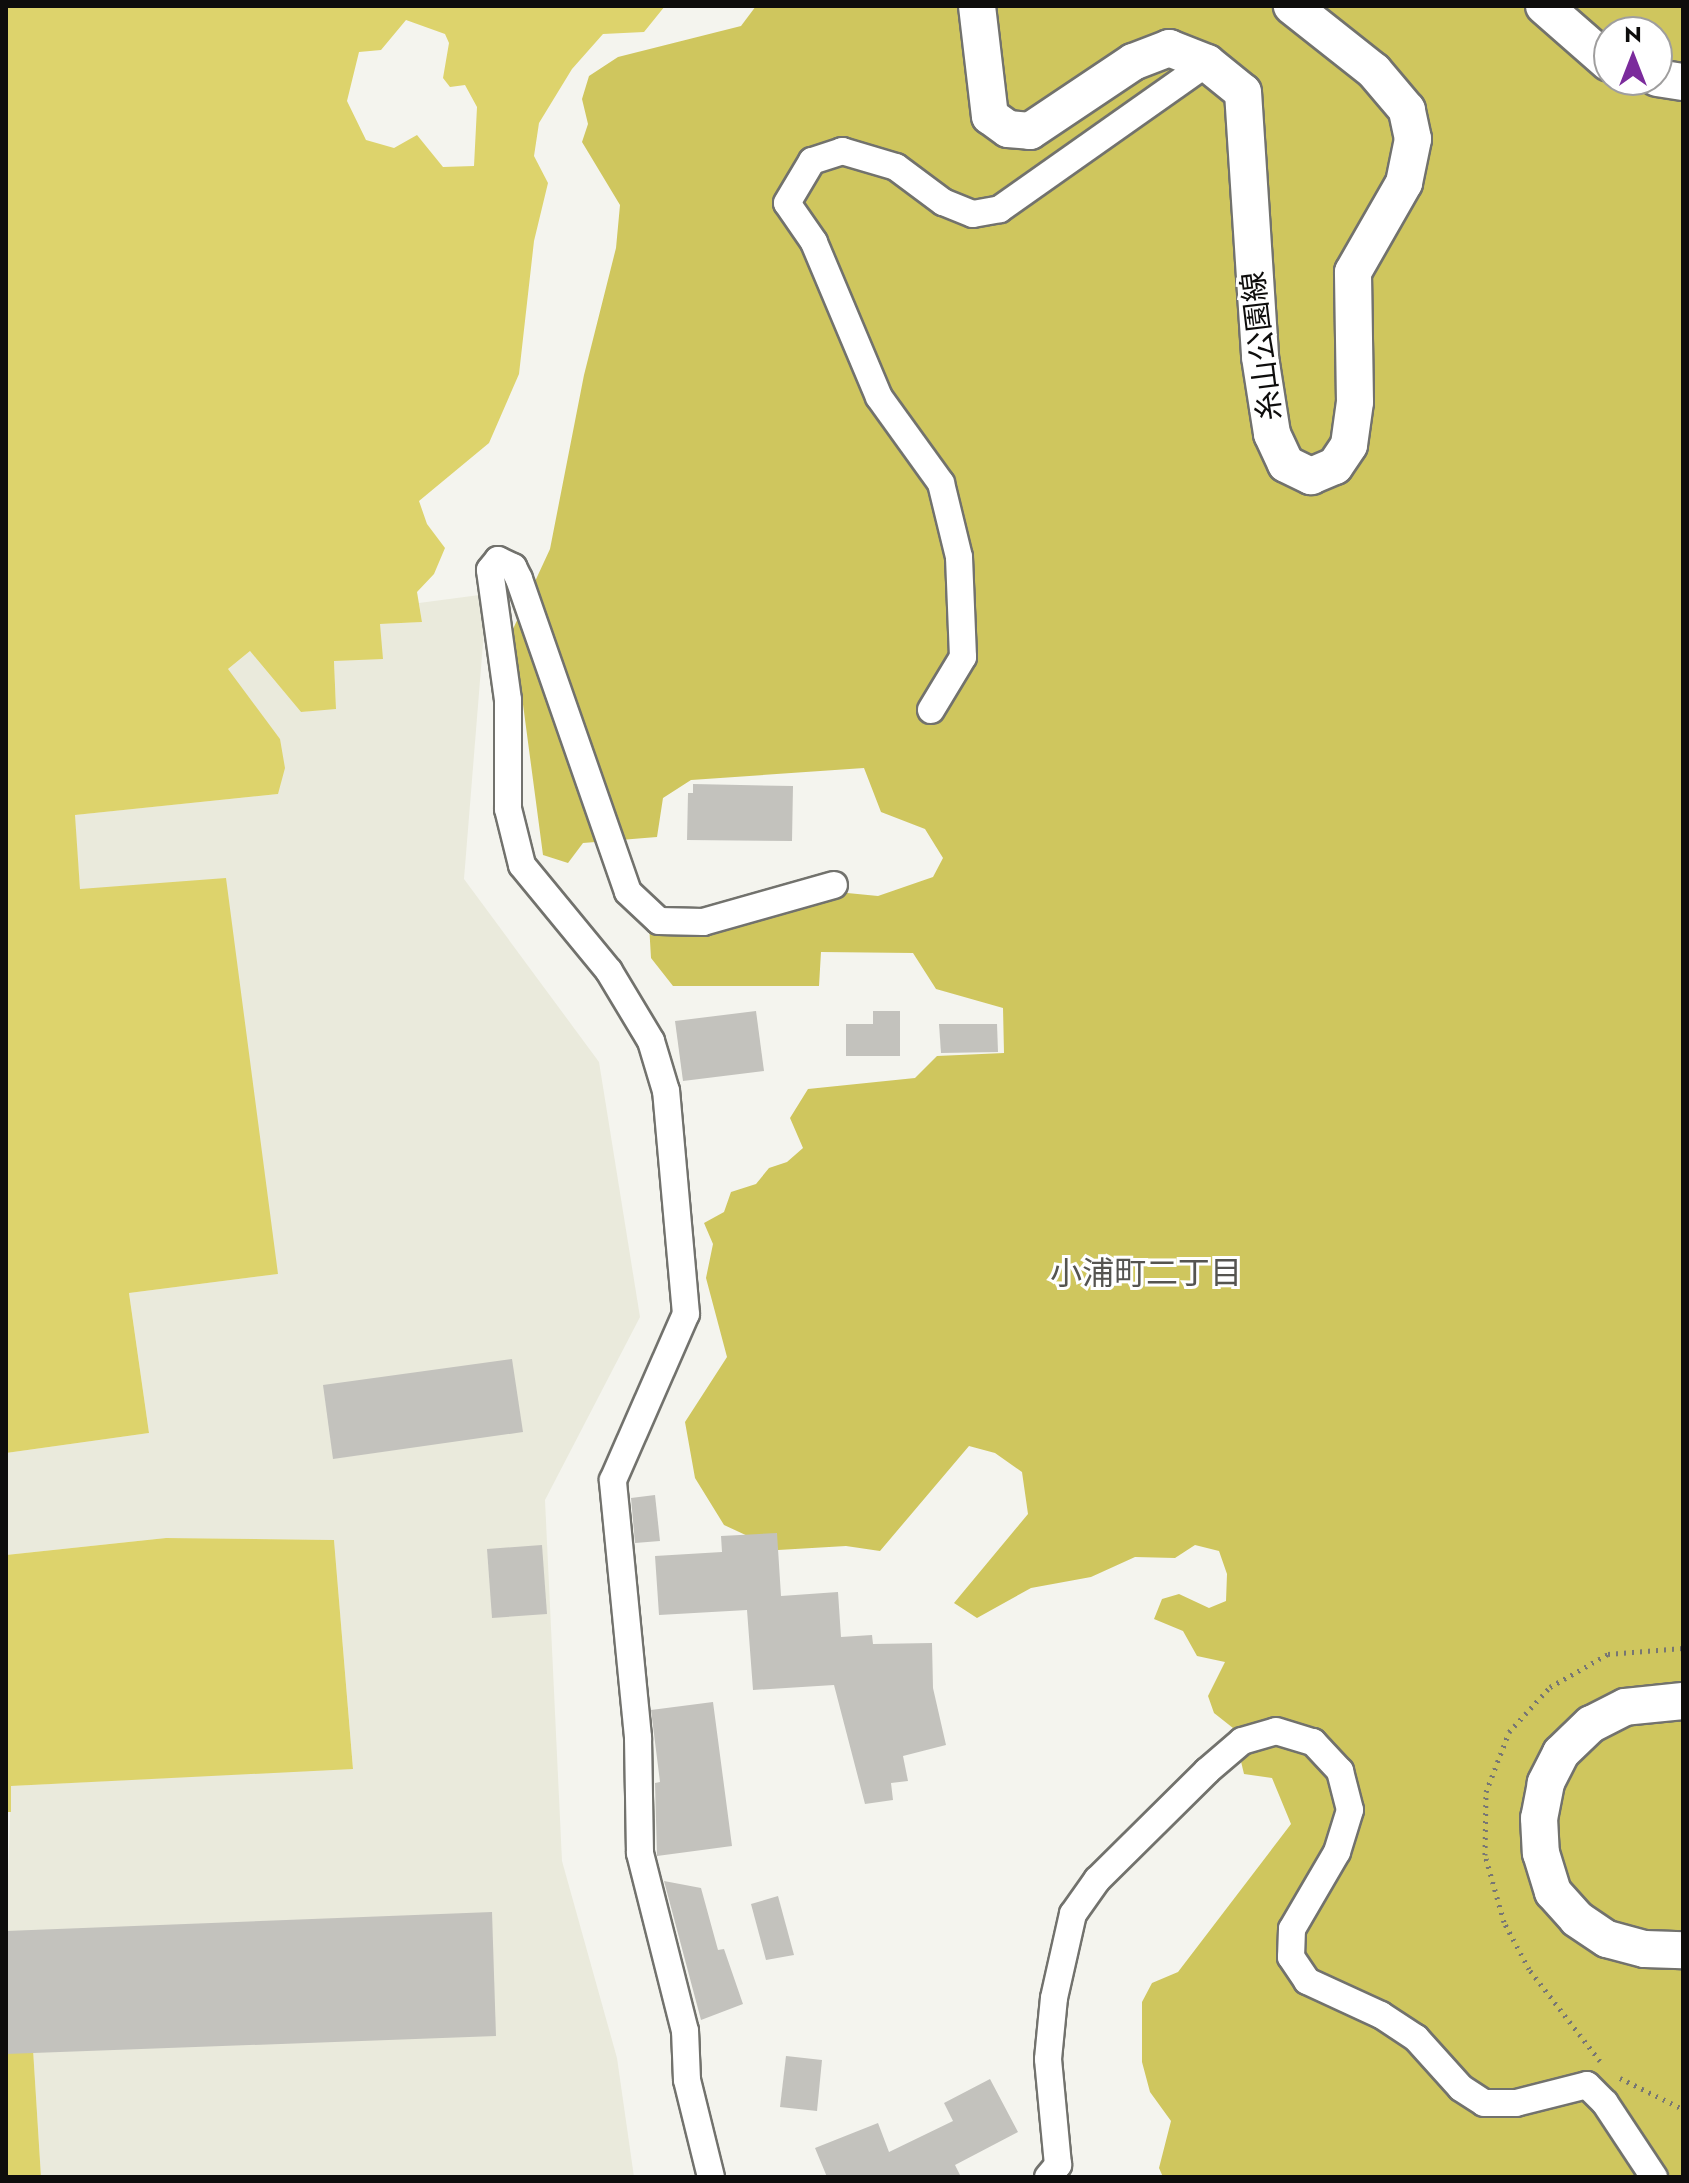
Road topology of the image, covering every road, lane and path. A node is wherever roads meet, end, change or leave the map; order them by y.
1 (977, 6) edge
2 (1292, 6) edge
3 (1544, 6) edge
4 (1593, 49) edge
5 (1207, 63) junction
6 (931, 710) dead end
7 (834, 885) dead end
8 (1683, 1701) edge
9 (1683, 1950) edge
10 (1610, 2072) dead end
11 (1683, 2109) edge
12 (711, 2177) edge
13 (1048, 2177) edge
14 (1654, 2177) edge

1 - 5 main road, 糸山公園線
2 - 5 main road, 糸山公園線
3 - 4 main road
5 - 6 street
7 - 12 street
8 - 9 main road
10 - 11 path
13 - 14 street

